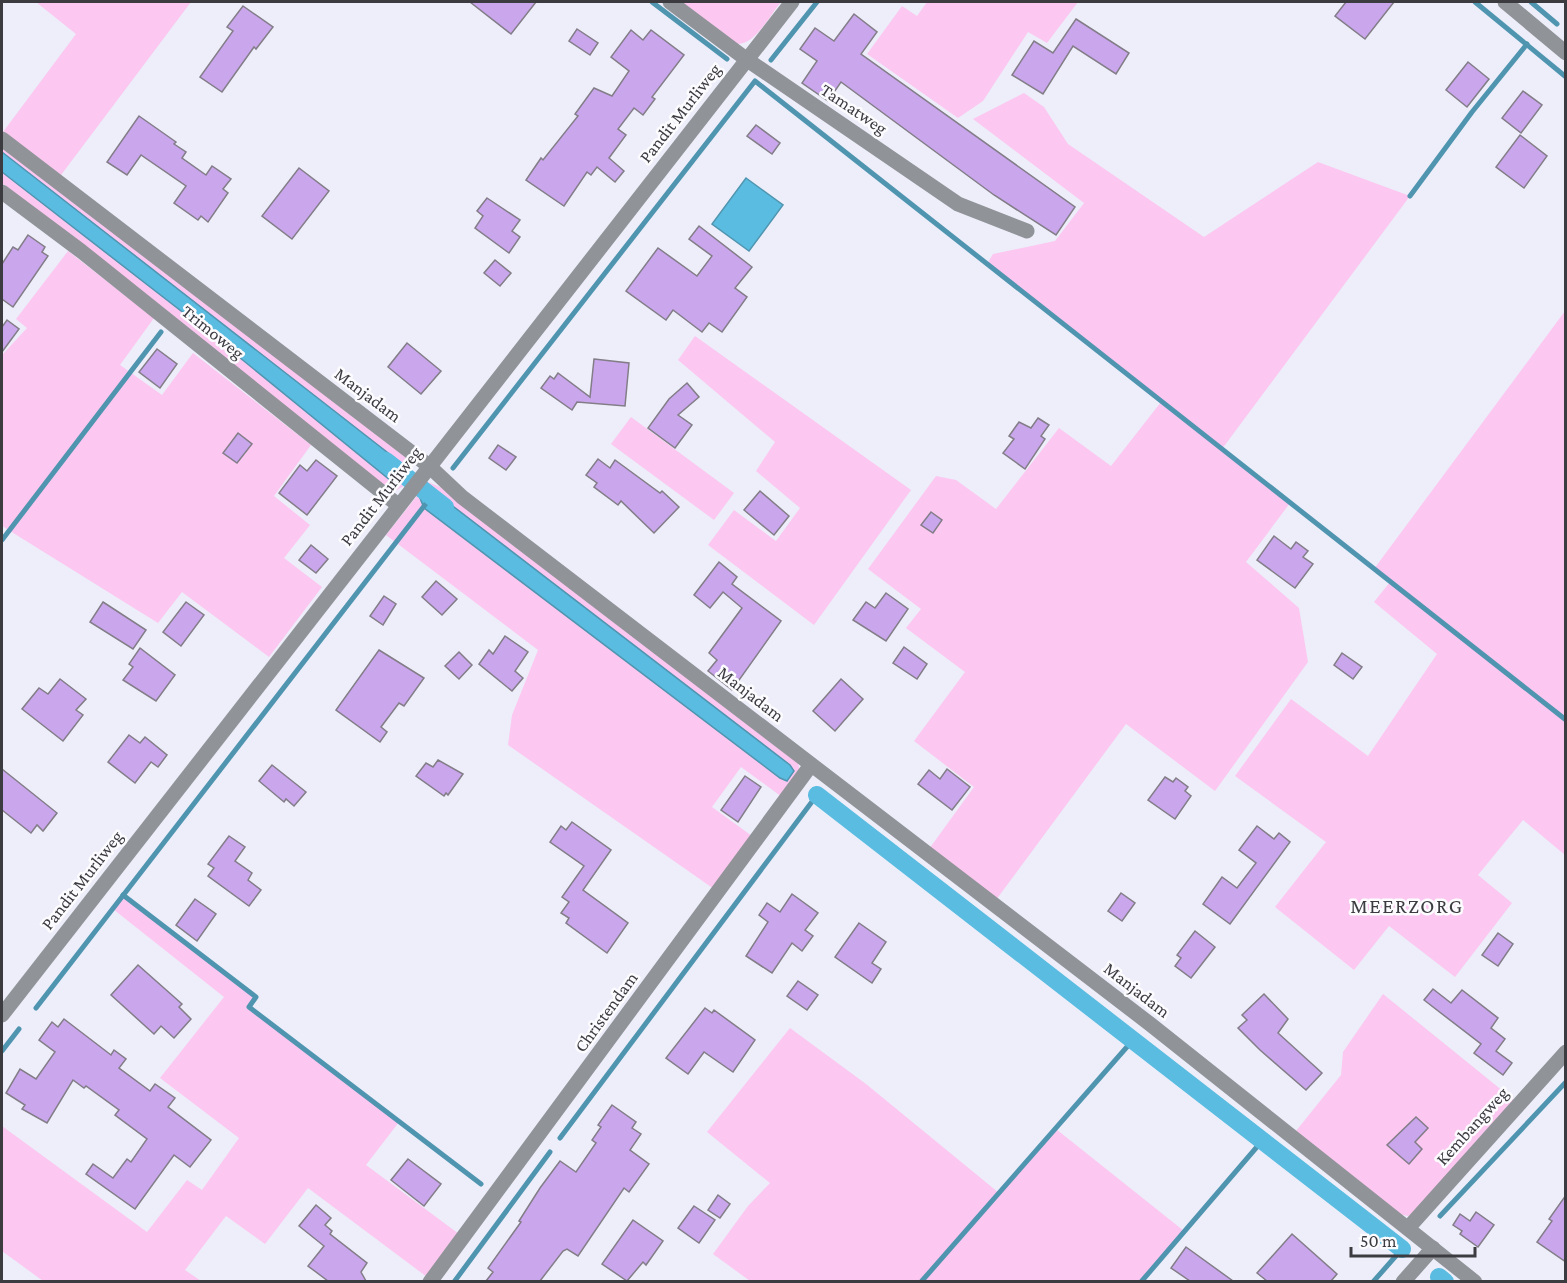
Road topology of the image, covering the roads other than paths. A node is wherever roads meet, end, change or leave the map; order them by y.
1 (670, 2) edge
2 (792, 2) edge
3 (1504, 2) edge
4 (1566, 53) edge
5 (746, 59) junction
6 (2, 140) edge
7 (2, 192) edge
8 (1027, 231) dead end
9 (425, 470) junction
10 (400, 502) junction
11 (811, 765) junction
12 (2, 1015) edge
13 (1566, 1052) edge
14 (1409, 1227) junction
15 (1433, 1248) junction
16 (430, 1281) edge
17 (1403, 1281) edge
18 (1475, 1281) edge

1 - 5 street, Tamatweg
2 - 5 street, Pandit Murliweg
3 - 4 street
5 - 8 street, Tamatweg
5 - 9 street, Pandit Murliweg
6 - 9 street, Manjadam
7 - 10 street, Trimoweg
9 - 10 street, Pandit Murliweg
9 - 11 street, Manjadam
10 - 12 street, Pandit Murliweg
11 - 14 street, Manjadam
11 - 16 street, Christendam
13 - 14 street, Kembangweg
14 - 15 street, Manjadam
15 - 17 street
15 - 18 street, Manjadam

